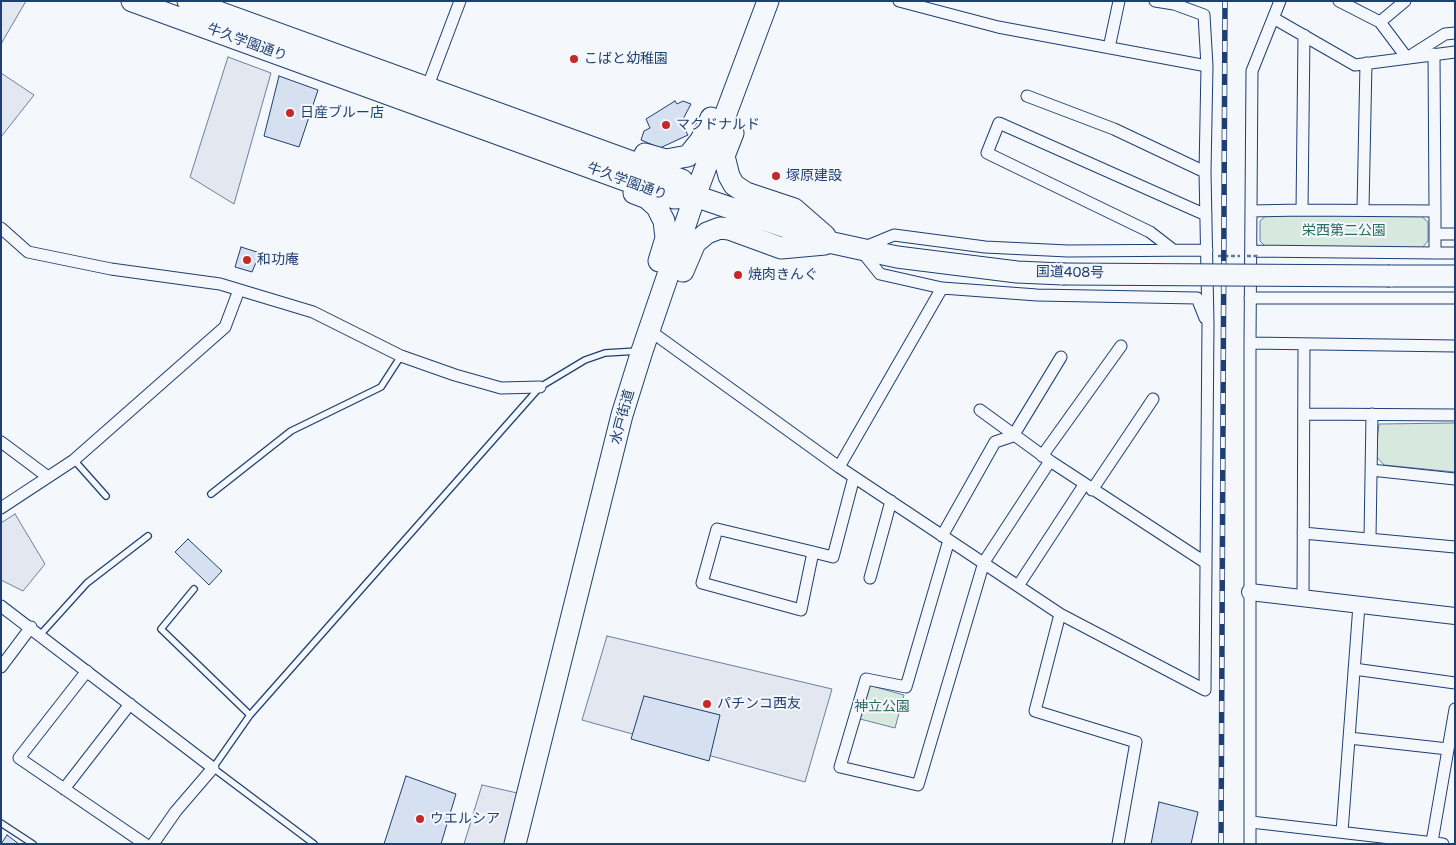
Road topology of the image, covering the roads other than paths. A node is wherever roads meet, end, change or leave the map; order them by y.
1 (132, 1) edge
2 (188, 1) edge
3 (460, 1) edge
4 (768, 1) edge
5 (899, 1) edge
6 (1119, 1) edge
7 (1155, 1) edge
8 (1280, 1) edge
9 (1405, 1) edge
10 (1174, 2) edge
11 (1343, 2) edge
12 (1275, 19) junction
13 (1380, 22) junction
14 (1455, 33) edge
15 (1304, 35) junction
16 (1109, 48) junction
17 (1455, 52) edge
18 (750, 53) junction
19 (1434, 54) junction
20 (1407, 58) junction
21 (1366, 63) junction
22 (1207, 66) junction
23 (736, 89) junction
24 (1027, 96) dead end
25 (424, 97) junction
26 (573, 139) junction
27 (559, 158) junction
28 (1205, 172) junction
29 (695, 196) junction
30 (1363, 209) junction
31 (1302, 210) junction
32 (1251, 211) junction
33 (1435, 211) junction
34 (1206, 215) junction
35 (1, 228) edge
36 (1435, 234) junction
37 (1455, 234) edge
38 (833, 243) junction
39 (1172, 249) junction
40 (860, 250) junction
41 (1210, 253) junction
42 (1435, 253) junction
43 (1455, 253) edge
44 (1252, 254) junction
45 (1455, 276) edge
46 (942, 288) junction
47 (239, 290) junction
48 (1250, 298) junction
49 (1455, 298) edge
50 (656, 307) junction
51 (1208, 324) junction
52 (649, 330) junction
53 (1250, 343) junction
54 (1304, 344) junction
55 (1121, 346) dead end
56 (1455, 346) edge
57 (642, 351) junction
58 (400, 356) junction
59 (1061, 357) dead end
60 (540, 387) junction
61 (1153, 399) dead end
62 (980, 410) dead end
63 (1304, 414) junction
64 (1372, 414) junction
65 (1455, 415) edge
66 (1013, 436) junction
67 (1, 442) edge
68 (1046, 459) junction
69 (74, 460) junction
70 (839, 467) junction
71 (1371, 470) junction
72 (48, 477) junction
73 (854, 477) junction
74 (1455, 479) edge
75 (1088, 487) junction
76 (211, 494) dead end
77 (106, 496) dead end
78 (891, 501) junction
79 (1, 508) edge
80 (1303, 533) junction
81 (148, 536) dead end
82 (945, 538) junction
83 (1370, 538) junction
84 (1455, 547) edge
85 (813, 552) junction
86 (984, 562) junction
87 (1206, 563) junction
88 (870, 578) dead end
89 (1018, 586) junction
90 (194, 589) dead end
91 (1250, 592) junction
92 (1303, 598) junction
93 (1358, 605) junction
94 (1, 606) edge
95 (1060, 614) junction
96 (1455, 616) edge
97 (36, 631) junction
98 (1, 667) edge
99 (1354, 669) junction
100 (87, 671) junction
101 (1455, 683) edge
102 (130, 704) junction
103 (1455, 709) edge
104 (250, 715) junction
105 (1349, 738) junction
106 (1448, 749) junction
107 (213, 768) junction
108 (64, 789) junction
109 (1251, 822) junction
110 (1, 823) edge
111 (1342, 832) junction
112 (1438, 843) edge
113 (32, 844) edge
114 (145, 844) edge
115 (153, 844) edge
116 (314, 844) edge
117 (515, 844) edge
118 (1118, 844) edge
119 (1250, 844) edge

1 - 25 highway, 牛久学園通り
2 - 25 highway, 牛久学園通り
3 - 25 street
4 - 18 highway, 水戸街道
5 - 16 street
6 - 16 street
7 - 10 street
8 - 12 street
9 - 13 street
10 - 22 street
11 - 13 street
12 - 15 street
12 - 32 street
13 - 20 street
14 - 20 street
15 - 21 street
15 - 31 street
16 - 22 street
17 - 19 street
18 - 23 highway, 水戸街道
18 - 26 highway
19 - 20 street
19 - 33 street
20 - 21 street
21 - 30 street
22 - 28 street
23 - 29 highway, 水戸街道
23 - 38 highway
24 - 28 street
25 - 26 highway, 牛久学園通り
25 - 27 highway, 牛久学園通り
26 - 29 highway, 牛久学園通り
27 - 29 highway, 牛久学園通り
27 - 50 highway
28 - 34 street
29 - 38 highway, 国道408号
29 - 50 highway, 水戸街道
30 - 31 street
30 - 33 street
31 - 32 street
32 - 44 street
33 - 36 street
34 - 39 street
34 - 41 street
35 - 47 street
36 - 37 street
36 - 42 street
38 - 40 highway, 国道408号
38 - 50 highway
39 - 40 street
39 - 41 street
40 - 45 highway, 国道408号, bridge
40 - 46 street
41 - 51 street
42 - 43 street
42 - 44 street
44 - 48 street
46 - 51 street
46 - 70 street
47 - 58 street
47 - 69 street
48 - 49 street
48 - 53 street
50 - 52 highway, 水戸街道
51 - 87 street
52 - 57 highway, 水戸街道
52 - 70 street
53 - 54 street
53 - 91 street
54 - 56 street
54 - 63 street
55 - 68 street
57 - 60 lane
57 - 117 highway, 水戸街道
58 - 60 street
58 - 76 lane
59 - 66 street
60 - 104 lane
61 - 75 street
62 - 66 street
63 - 64 street
63 - 80 street
64 - 65 street
64 - 71 street
66 - 68 street
66 - 82 street
67 - 72 street
68 - 75 street
68 - 86 street
69 - 72 street
69 - 77 lane
70 - 73 street
71 - 74 street
71 - 83 street
72 - 79 street
73 - 78 street
73 - 85 street
75 - 87 street
75 - 89 street
78 - 82 street
78 - 88 street
80 - 83 street
80 - 92 street
81 - 97 lane
82 - 86 street
82 - 86 street
83 - 84 street
85 - 85 street
86 - 89 street
87 - 95 street
89 - 95 street
90 - 104 lane
91 - 92 street
91 - 109 street
92 - 93 street
93 - 96 street
93 - 99 street
94 - 97 street
95 - 118 street
97 - 98 street
97 - 100 street
99 - 101 street
99 - 105 street
100 - 102 street
100 - 108 street
102 - 107 street
102 - 108 street
103 - 106 street
104 - 107 lane
105 - 106 street
105 - 111 street
106 - 112 street
107 - 115 street
107 - 116 lane
108 - 114 street
109 - 111 street
109 - 119 street
110 - 113 lane
111 - 112 street

